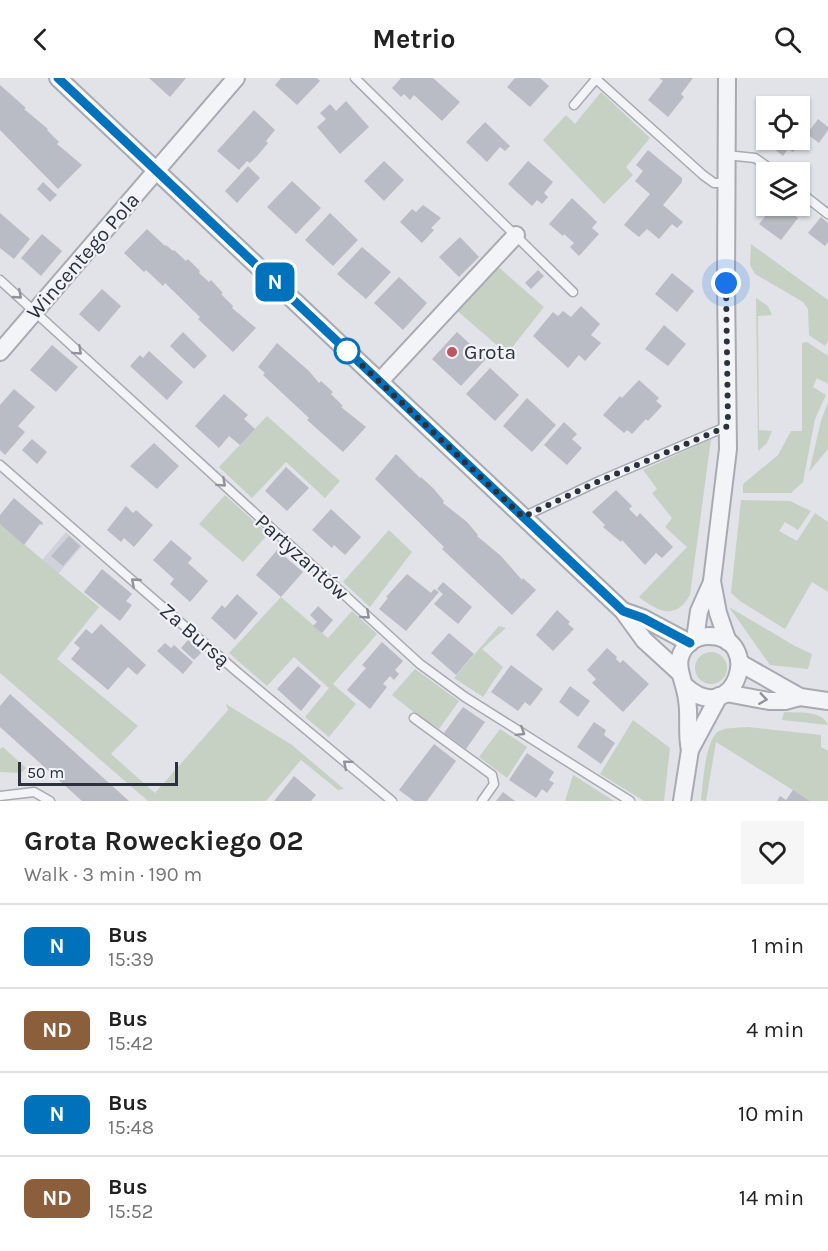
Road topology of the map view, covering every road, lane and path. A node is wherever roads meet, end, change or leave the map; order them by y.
1 (58, 78) edge
2 (236, 78) edge
3 (355, 78) edge
4 (727, 78) edge
5 (596, 79) edge
6 (574, 105) dead end
7 (726, 155) junction
8 (761, 162) edge
9 (157, 171) junction
10 (726, 183) junction
11 (810, 200) edge
12 (828, 214) edge
13 (516, 235) junction
14 (0, 280) edge
15 (573, 292) dead end
16 (35, 312) junction
17 (0, 352) edge
18 (380, 381) junction
19 (728, 426) junction
20 (0, 465) edge
21 (523, 517) junction
22 (712, 581) junction
23 (623, 611) junction
24 (692, 641) junction
25 (728, 642) junction
26 (740, 663) junction
27 (682, 679) junction
28 (722, 695) junction
29 (800, 697) junction
30 (828, 701) edge
31 (414, 718) dead end
32 (690, 750) junction
33 (0, 796) edge
34 (50, 801) edge
35 (392, 801) edge
36 (482, 801) edge
37 (630, 801) edge
38 (682, 801) edge

1 - 9 street
2 - 9 street, Wincentego Pola
3 - 13 lane
4 - 7 street
5 - 6 lane
5 - 10 lane
7 - 8 lane
7 - 10 street
9 - 16 street, Wincentego Pola
9 - 18 street
10 - 19 street
11 - 12 lane
13 - 15 lane
13 - 18 street
14 -> 16 lane, Partyzantów
16 - 17 street, Wincentego Pola
16 -> 37 lane, Partyzantów
18 - 21 street
19 - 21 lane
19 - 22 street
35 -> 20 lane, Za Bursą
21 - 23 street
22 - 24 street
22 - 25 street
23 - 24 street
23 - 27 street
24 - 25 street
24 - 27 street
25 - 26 street
26 - 28 street
26 - 29 street
27 - 28 street
27 - 32 street
28 -> 29 street
28 - 32 street
29 - 30 street
31 - 36 lane
32 - 38 street
33 - 34 lane

